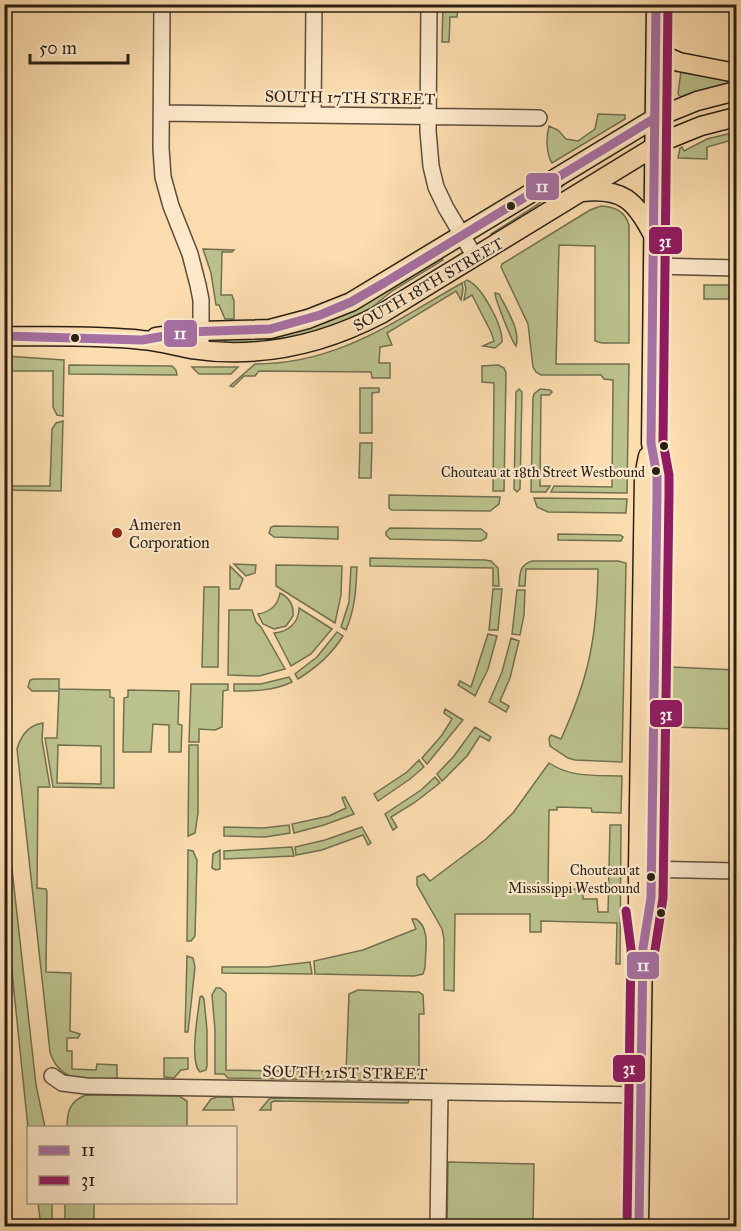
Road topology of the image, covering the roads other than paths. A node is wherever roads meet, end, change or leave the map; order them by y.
1 (162, 4) edge
2 (314, 4) edge
3 (429, 4) edge
4 (656, 4) edge
5 (656, 52) junction
6 (736, 63) edge
7 (700, 66) junction
8 (736, 73) edge
9 (736, 91) edge
10 (162, 113) junction
11 (313, 115) junction
12 (428, 116) junction
13 (736, 117) edge
14 (538, 118) dead end
15 (655, 118) junction
16 (654, 146) junction
17 (580, 192) junction
18 (461, 236) junction
19 (654, 236) junction
20 (475, 257) junction
21 (654, 266) junction
22 (736, 268) edge
23 (201, 331) junction
24 (4, 336) edge
25 (142, 340) junction
26 (201, 350) junction
27 (645, 869) junction
28 (736, 871) edge
29 (52, 1076) dead end
30 (441, 1092) junction
31 (641, 1095) junction
32 (438, 1227) edge
33 (639, 1227) edge

1 - 10 street
2 - 11 street
3 - 12 street
4 - 5 main road
5 - 7 main road
5 - 15 main road
6 - 7 street
7 - 8 main road
9 - 15 main road, SOUTH 18TH STREET
10 - 11 street, SOUTH 17TH STREET
10 - 23 street
11 - 12 street, SOUTH 17TH STREET
12 - 14 street, SOUTH 17TH STREET
12 - 18 street
13 - 16 main road, SOUTH 18TH STREET
15 - 16 main road
15 - 18 main road, SOUTH 18TH STREET
16 - 17 main road, SOUTH 18TH STREET
16 - 19 main road
17 - 19 main road
17 - 20 main road, SOUTH 18TH STREET
18 - 20 street
18 - 23 main road, SOUTH 18TH STREET
19 - 21 main road
20 - 26 main road, SOUTH 18TH STREET
21 - 22 street
21 - 27 main road
23 - 25 main road, SOUTH 18TH STREET
23 - 26 street
24 - 25 main road, SOUTH 18TH STREET
25 - 26 main road, SOUTH 18TH STREET
27 - 28 street
27 - 31 main road
29 - 30 street, SOUTH 21ST STREET
30 - 31 street, SOUTH 21ST STREET
30 - 32 street
31 - 33 main road

